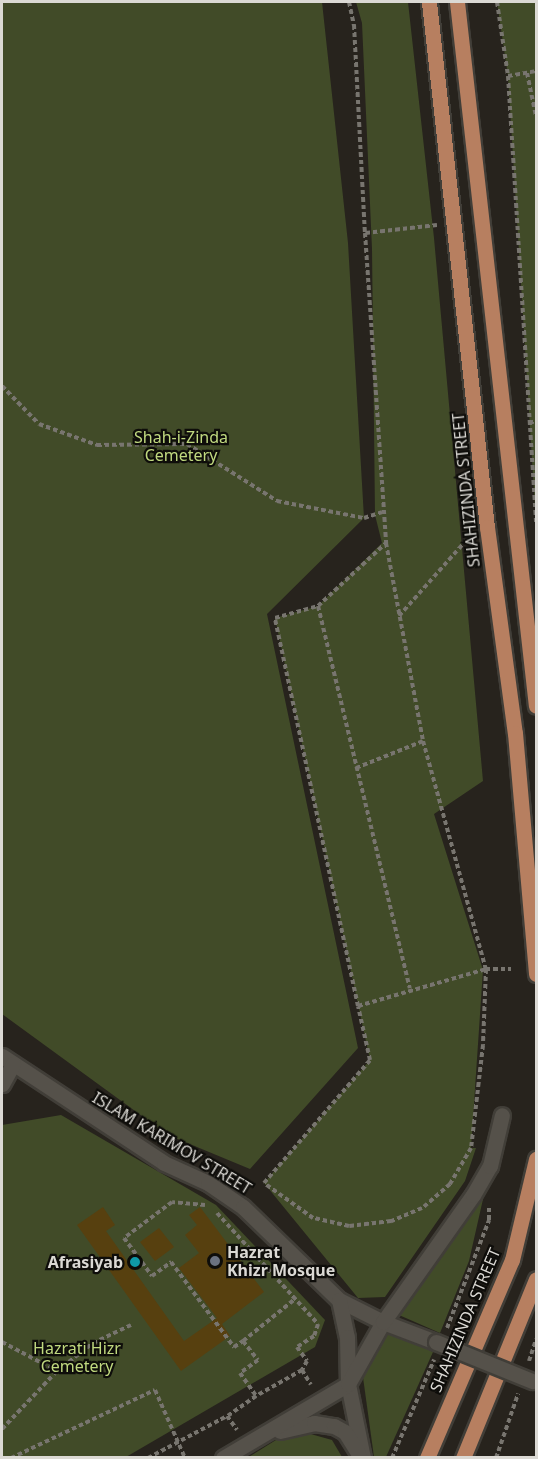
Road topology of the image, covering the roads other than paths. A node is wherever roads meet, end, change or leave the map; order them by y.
1 (429, 2) edge
2 (457, 2) edge
3 (537, 706) edge
4 (537, 974) edge
5 (7, 1060) edge
6 (2, 1084) edge
7 (502, 1115) dead end
8 (537, 1159) edge
9 (537, 1279) edge
10 (339, 1300) junction
11 (382, 1322) junction
12 (529, 1380) edge
13 (348, 1384) junction
14 (251, 1441) junction
15 (223, 1458) edge
16 (361, 1458) edge
17 (427, 1458) edge
18 (463, 1458) edge

1 - 4 main road, SHAHIZINDA STREET
2 - 3 main road
5 - 6 street
5 - 10 street, ISLAM KARIMOV STREET
7 - 11 street
8 - 17 main road, SHAHIZINDA STREET
9 - 18 main road
10 - 11 street, ISLAM KARIMOV STREET
10 - 13 street
11 - 12 street, ISLAM KARIMOV STREET, bridge
11 - 13 street
13 - 14 street
13 - 16 street
14 - 15 street
14 - 16 street

